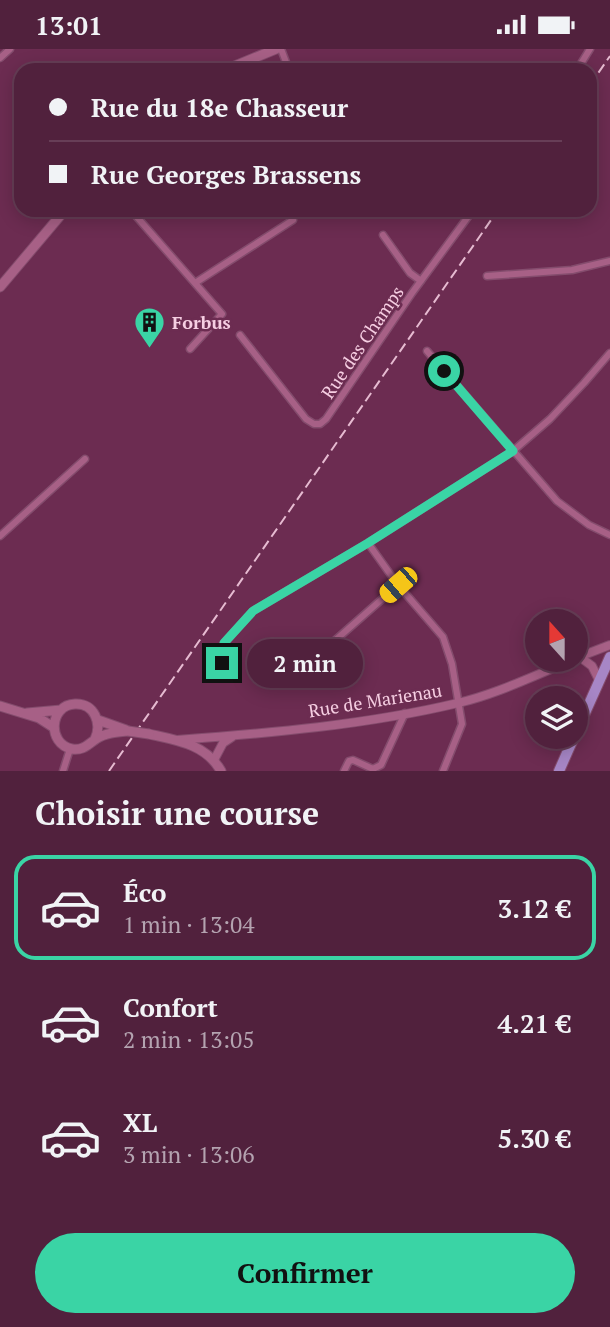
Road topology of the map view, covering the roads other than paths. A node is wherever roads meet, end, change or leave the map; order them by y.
1 (9, 49) edge
2 (279, 49) edge
3 (0, 58) edge
4 (243, 63) edge
5 (59, 217) edge
6 (137, 217) edge
7 (467, 217) edge
8 (293, 219) dead end
9 (383, 235) dead end
10 (609, 264) edge
11 (488, 276) dead end
12 (421, 281) junction
13 (195, 283) junction
14 (0, 287) edge
15 (240, 335) dead end
16 (190, 349) dead end
17 (427, 351) dead end
18 (610, 353) edge
19 (513, 451) junction
20 (85, 459) dead end
21 (610, 535) edge
22 (0, 536) edge
23 (368, 543) junction
24 (398, 585) junction
25 (610, 645) edge
26 (588, 653) edge
27 (314, 659) dead end
28 (609, 661) edge
29 (222, 663) dead end
30 (588, 664) edge
31 (543, 672) edge
32 (599, 680) junction
33 (460, 702) junction
34 (588, 705) edge
35 (0, 706) edge
36 (61, 710) junction
37 (25, 713) junction
38 (405, 713) junction
39 (98, 720) junction
40 (53, 727) junction
41 (128, 731) junction
42 (235, 735) junction
43 (95, 739) junction
44 (174, 740) junction
45 (70, 749) junction
46 (569, 749) edge
47 (214, 759) junction
48 (63, 771) edge
49 (221, 771) edge
50 (344, 771) edge
51 (443, 771) edge
52 (559, 771) edge

1 - 3 street
2 - 4 main road
5 - 14 main road
6 - 13 street
7 - 12 street, Rue des Champs
8 - 13 street
9 - 12 street, Rue des Champs
10 - 11 street
12 - 15 street, Rue des Champs
13 - 16 street
17 - 19 street
18 - 19 street
19 - 21 street
19 - 23 street
20 - 22 street
23 - 24 street
23 - 29 street
24 - 27 street
24 - 33 street
25 - 26 street, Rue de Marienau
28 - 32 main road
30 - 32 street
31 - 33 street, Rue de Marienau
32 - 34 main road
33 - 38 street, Rue de Marienau
33 - 51 street
35 - 37 main road
36 - 37 main road
36 - 39 main road
36 - 40 main road
37 - 40 main road
38 - 42 street, Rue de Marienau
38 - 50 street
39 - 41 main road
39 - 43 main road
40 - 45 main road
41 - 43 main road
41 - 44 main road, bridge
42 - 44 street, Rue de Marienau
42 - 47 street
43 - 45 main road
44 - 47 main road
45 - 48 street
46 - 52 main road
47 - 49 main road

